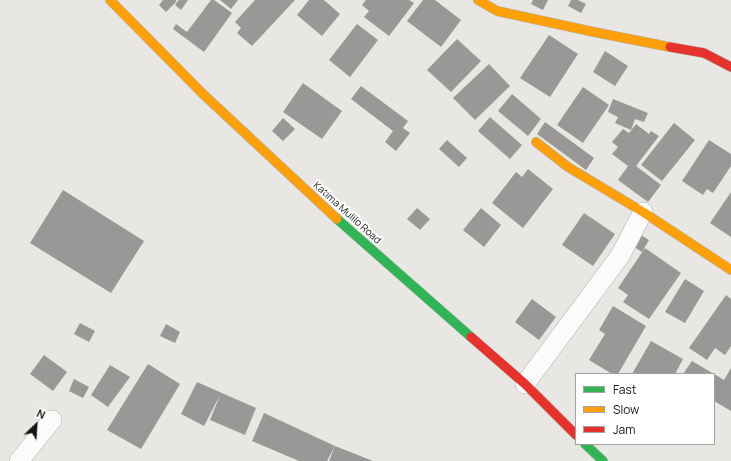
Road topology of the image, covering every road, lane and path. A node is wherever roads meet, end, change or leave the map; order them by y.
1 (110, 0) edge
2 (478, 0) edge
3 (731, 67) edge
4 (536, 142) dead end
5 (643, 212) junction
6 (731, 270) edge
7 (525, 384) junction
8 (52, 420) dead end
9 (575, 434) edge
10 (586, 445) edge
11 (19, 461) edge
12 (602, 461) edge

1 - 7 main road, Katima Mulilo Road
2 - 3 main road
4 - 5 main road
5 - 6 main road
5 - 7 street
7 - 9 main road, Katima Mulilo Road
8 - 11 street
10 - 12 main road

